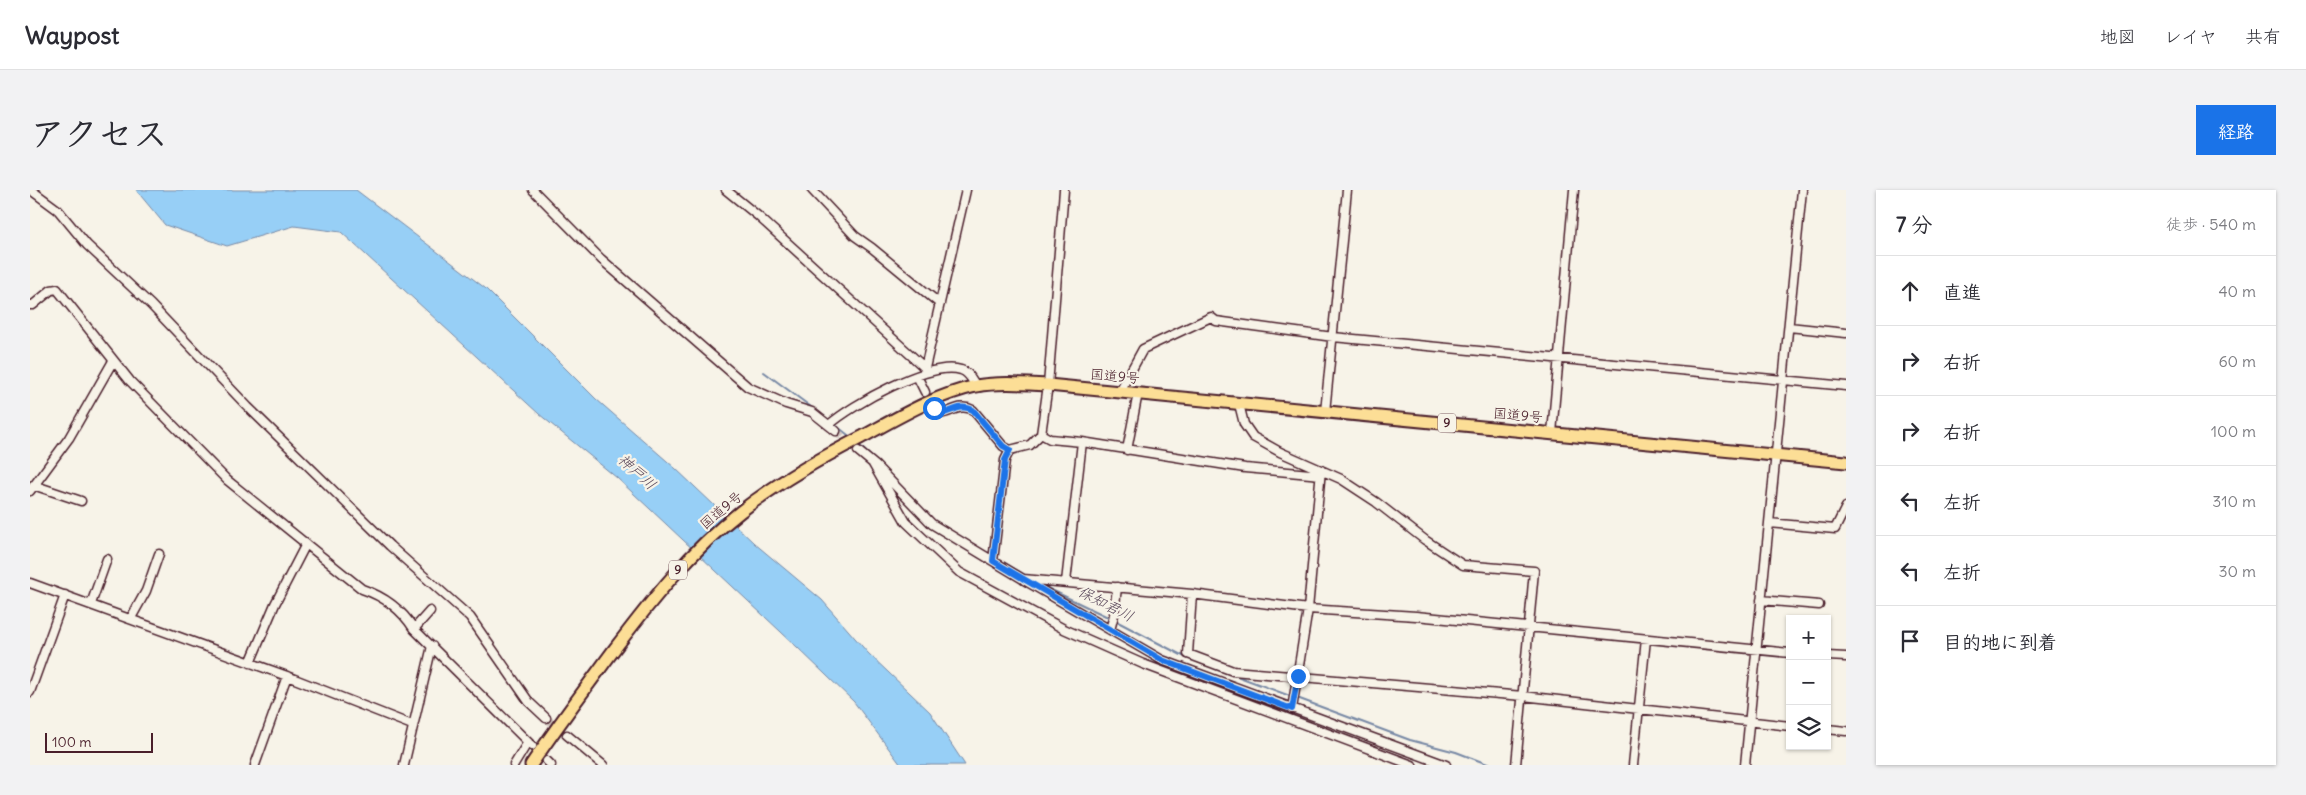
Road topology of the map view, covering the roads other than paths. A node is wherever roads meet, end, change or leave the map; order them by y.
1 (31, 190) edge
2 (533, 190) edge
3 (726, 190) edge
4 (812, 190) edge
5 (966, 190) edge
6 (1064, 190) edge
7 (1347, 190) edge
8 (1574, 190) edge
9 (1802, 190) edge
10 (940, 304) junction
11 (30, 305) edge
12 (1789, 327) junction
13 (1846, 333) edge
14 (1333, 337) junction
15 (1559, 358) junction
16 (113, 361) junction
17 (926, 370) junction
18 (917, 376) junction
19 (1784, 380) junction
20 (1048, 385) junction
21 (976, 386) junction
22 (1846, 386) edge
23 (1120, 391) junction
24 (926, 392) dead end
25 (1138, 393) junction
26 (1239, 404) junction
27 (934, 408) dead end
28 (1325, 412) junction
29 (828, 425) junction
30 (836, 431) tunnel mouth
31 (1552, 433) junction
32 (1041, 434) junction
33 (1082, 442) junction
34 (1010, 450) junction
35 (1127, 450) junction
36 (858, 451) tunnel mouth
37 (1777, 455) junction
38 (1846, 462) edge
39 (874, 464) junction
40 (1321, 472) junction
41 (32, 488) edge
42 (81, 501) dead end
43 (1846, 507) edge
44 (1769, 523) junction
45 (306, 544) junction
46 (159, 554) dead end
47 (107, 559) dead end
48 (993, 561) junction
49 (1022, 579) junction
50 (1066, 582) junction
51 (30, 583) edge
52 (1117, 587) junction
53 (1192, 594) junction
54 (64, 595) junction
55 (1761, 600) junction
56 (91, 604) junction
57 (1819, 606) dead end
58 (1308, 609) junction
59 (430, 611) dead end
60 (131, 618) junction
61 (1529, 627) junction
62 (414, 629) junction
63 (1110, 630) junction
64 (1646, 639) junction
65 (432, 646) junction
66 (1755, 650) junction
67 (1786, 653) edge
68 (1831, 656) edge
69 (1846, 657) edge
70 (250, 663) junction
71 (288, 676) junction
72 (1298, 676) junction
73 (30, 692) edge
74 (1523, 696) junction
75 (1292, 709) junction
76 (1638, 710) junction
77 (546, 718) tunnel mouth
78 (1749, 722) junction
79 (412, 725) junction
80 (1786, 726) edge
81 (1831, 730) edge
82 (1846, 731) edge
83 (567, 735) tunnel mouth
84 (600, 764) edge
85 (1443, 764) edge
86 (255, 765) edge
87 (404, 765) edge
88 (514, 765) edge
89 (531, 765) edge
90 (1412, 765) edge
91 (1516, 765) edge
92 (1633, 765) edge
93 (1744, 765) edge

1 - 77 street
2 - 29 street
3 - 17 street
4 - 10 street
5 - 10 street
6 - 20 street
7 - 14 street
8 - 15 street
9 - 12 street
10 - 17 street
11 - 16 street
12 - 13 street
12 - 19 street
14 - 15 street
14 - 23 street
14 - 28 street
15 - 19 street
15 - 31 street
16 - 41 street
16 - 45 street
17 - 18 street
17 - 21 street
18 - 24 street
18 - 29 street
19 - 22 street
19 - 37 street
20 - 21 highway, 国道9号 / 9
20 - 23 highway, 国道9号 / 9
20 - 32 street
21 - 89 highway, 国道9号 / 9
23 - 25 highway, 国道9号 / 9
25 - 26 highway, 国道9号 / 9
25 - 35 street
26 - 28 highway, 国道9号 / 9
26 - 40 street
27 - 34 street
28 - 31 highway, 国道9号 / 9
29 - 30 street
31 - 37 highway, 国道9号 / 9
32 - 33 street
32 - 34 street
33 - 35 street
33 - 50 street
34 - 48 street
35 - 40 street
36 - 39 street
37 - 38 highway, 国道9号 / 9
37 - 44 street
39 - 48 street
39 - 90 street
40 - 58 street
40 - 61 street
41 - 42 street
43 - 44 street
44 - 55 street
45 - 62 street
45 - 70 street
46 - 60 street
47 - 56 street
48 - 49 street
49 - 50 street
49 - 63 street
50 - 52 street
51 - 54 street
52 - 53 street
52 - 63 street
53 - 58 street
53 - 72 street
54 - 56 street
54 - 73 street
55 - 57 street
55 - 66 street
56 - 60 street
58 - 61 street
58 - 72 street
59 - 62 street
60 - 70 street
61 - 64 street
61 - 74 street
62 - 65 street
63 - 75 street
64 - 66 street
64 - 76 street
65 - 79 street
65 - 88 street
66 - 67 street
66 - 78 street
68 - 69 street
70 - 71 street
71 - 79 street
71 - 86 street
72 - 74 street
72 - 75 street
74 - 76 street
74 - 91 street
75 - 85 street
76 - 78 street
76 - 92 street
78 - 80 street
78 - 93 street
79 - 87 street
81 - 82 street
83 - 84 street

